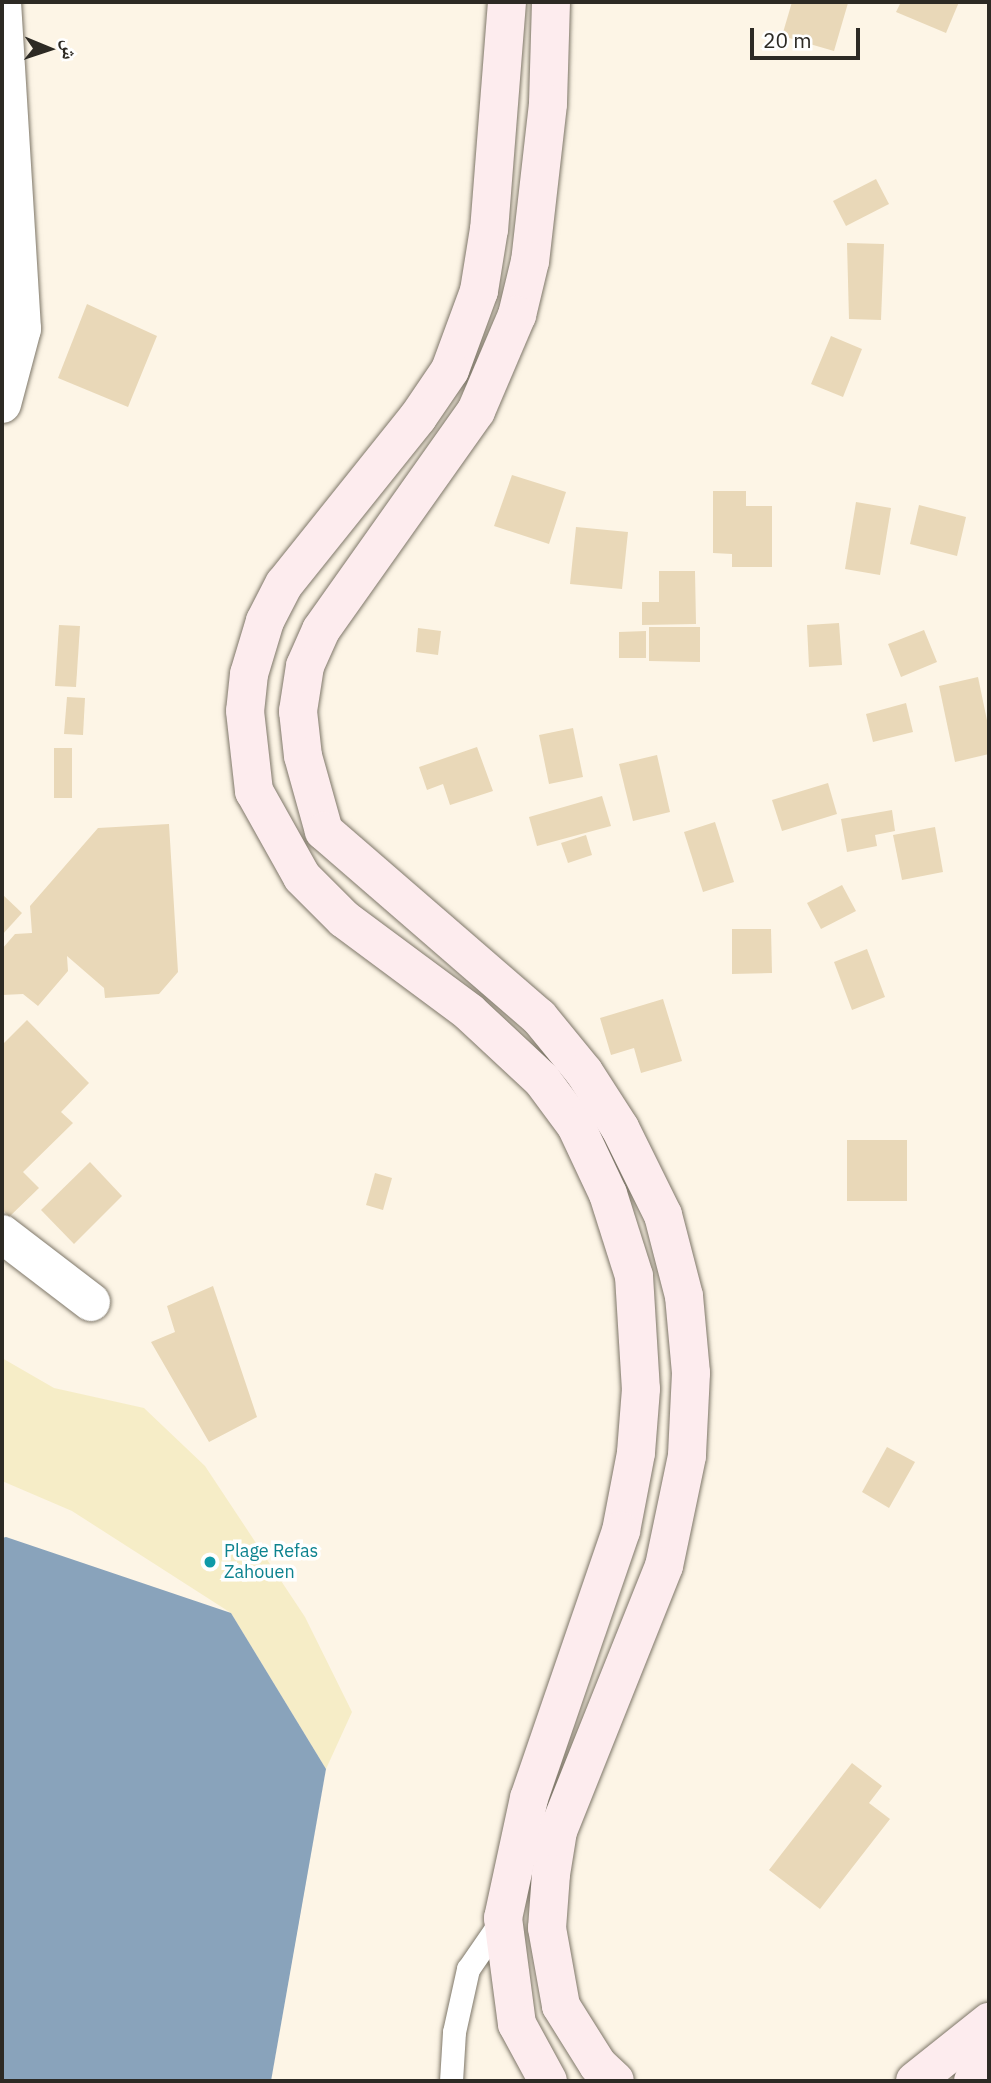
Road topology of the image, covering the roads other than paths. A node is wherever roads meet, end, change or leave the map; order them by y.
1 (2, 2) edge
2 (507, 2) edge
3 (551, 2) edge
4 (2, 404) edge
5 (2, 1234) edge
6 (91, 1302) dead end
7 (503, 1919) junction
8 (989, 2022) edge
9 (989, 2065) edge
10 (452, 2081) edge
11 (548, 2081) edge
12 (615, 2081) edge
13 (915, 2081) edge
14 (973, 2081) edge

1 - 4 street
2 - 7 main road
3 - 12 main road
5 - 6 street
7 - 10 lane
7 - 11 main road
8 - 13 main road
9 - 14 main road

